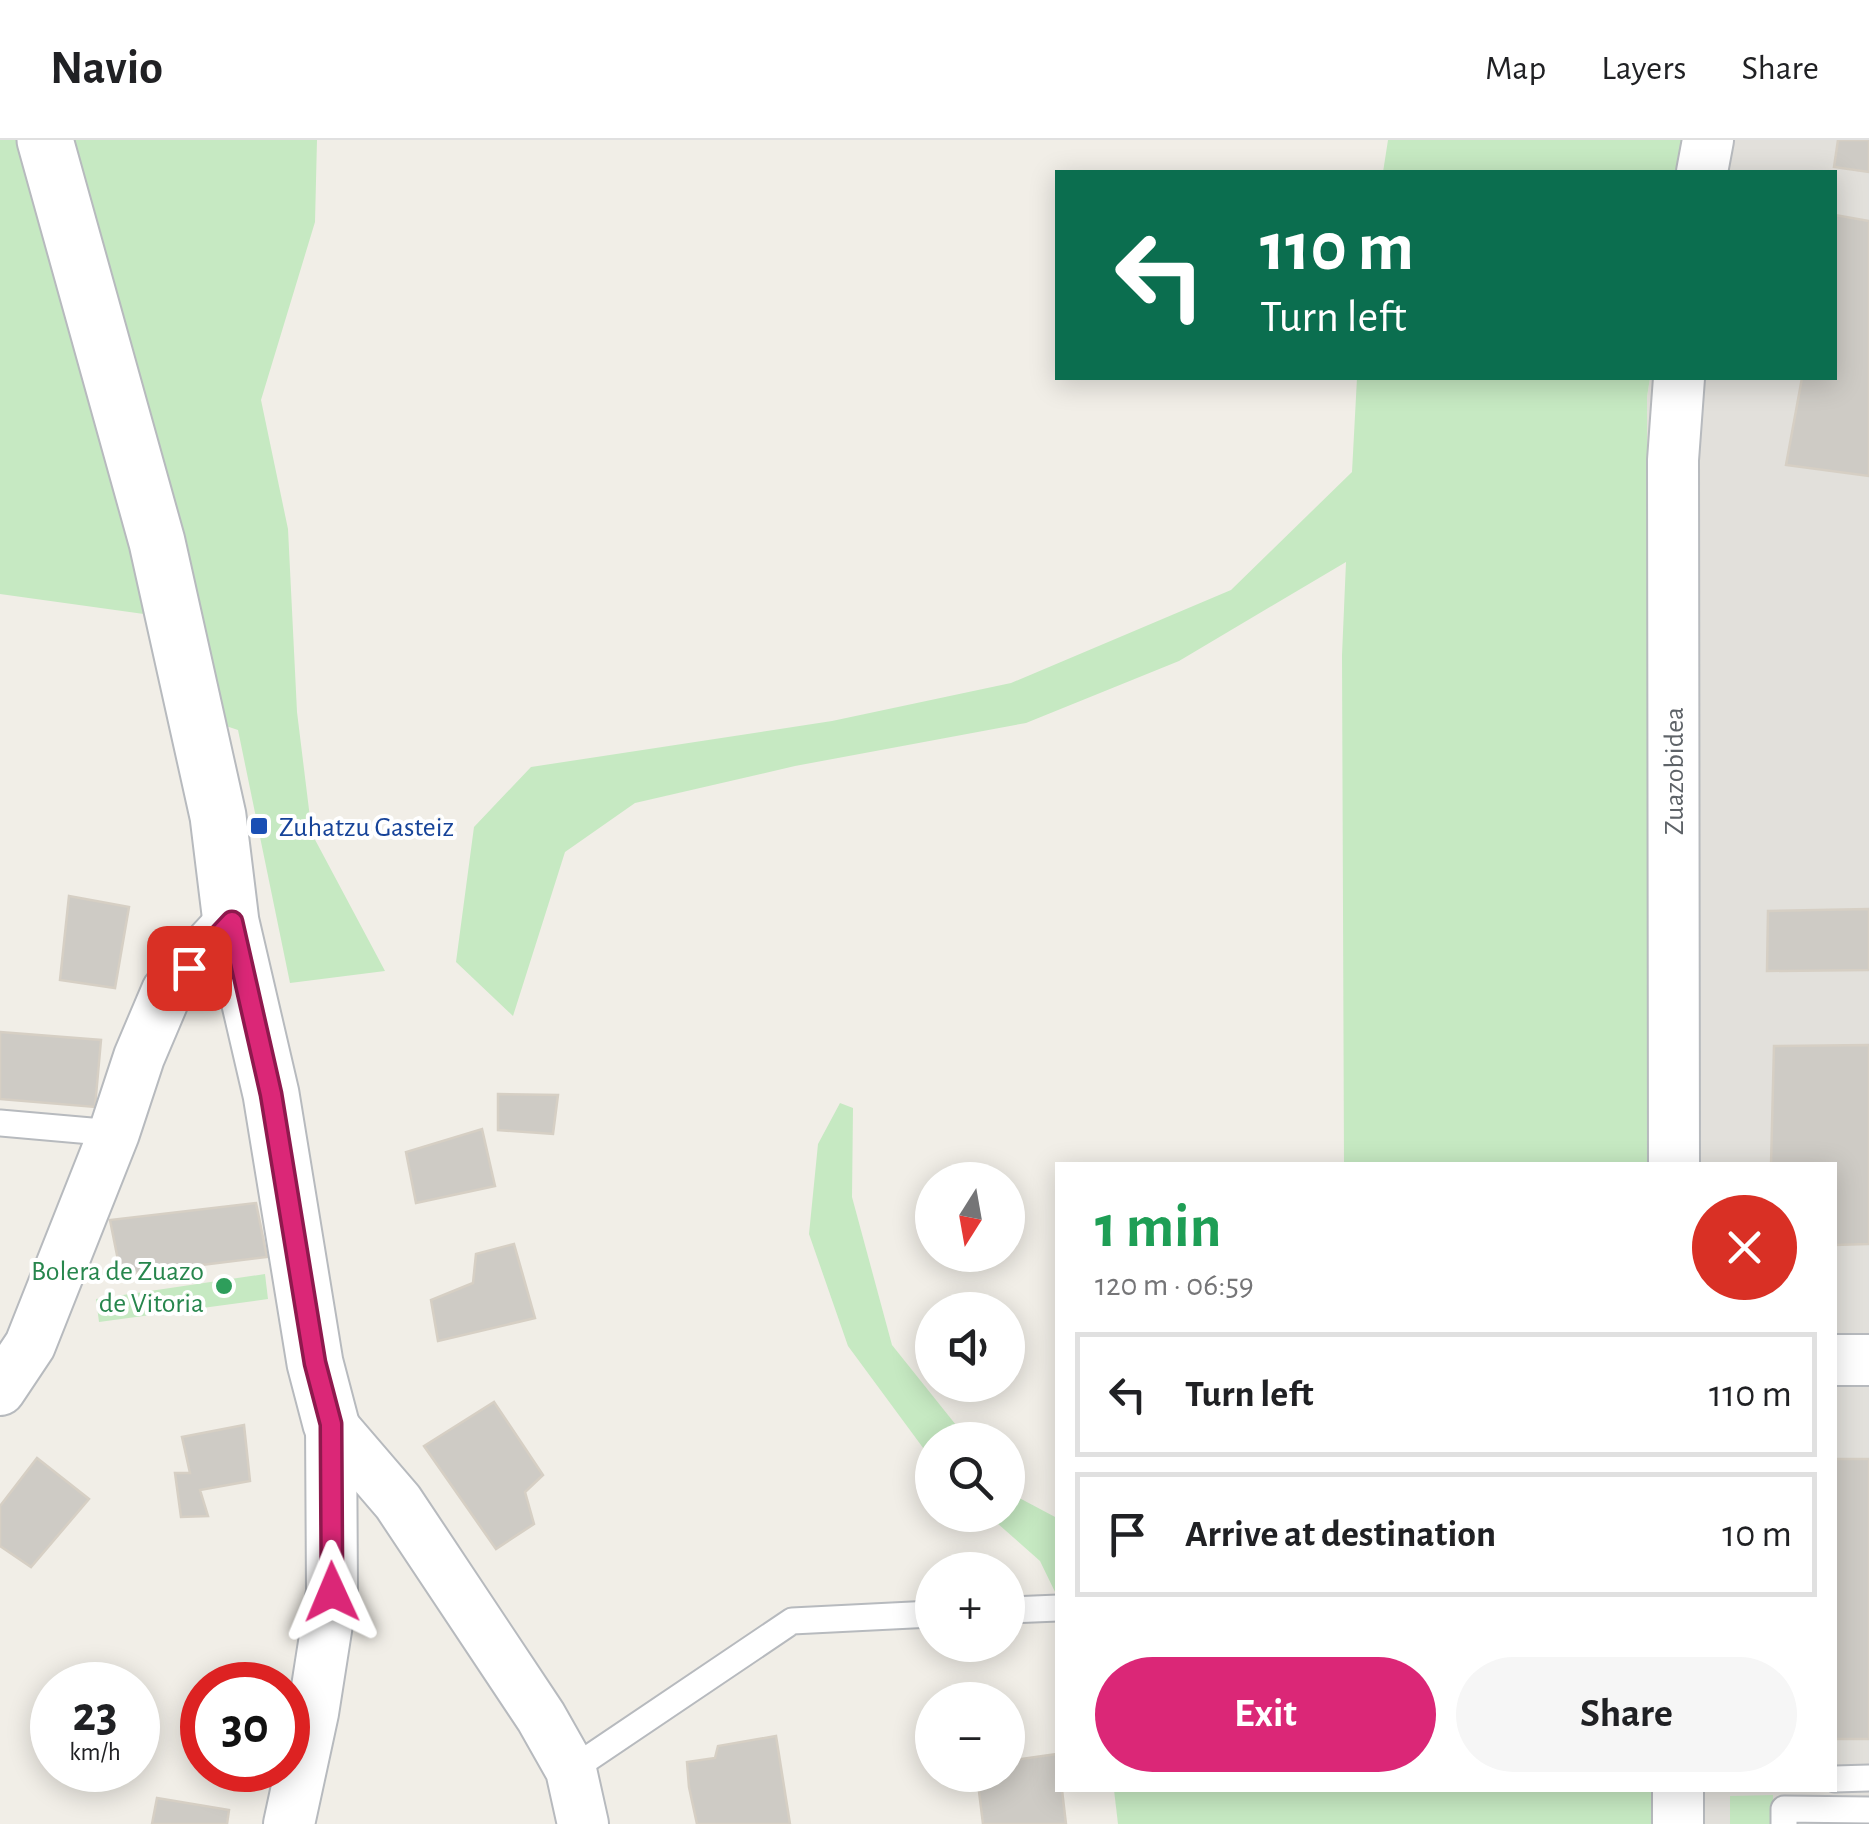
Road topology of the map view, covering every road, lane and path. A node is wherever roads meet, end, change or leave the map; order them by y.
1 (46, 140) edge
2 (1708, 140) edge
3 (1702, 170) edge
4 (1679, 380) edge
5 (232, 922) junction
6 (0, 1124) edge
7 (114, 1133) junction
8 (1674, 1162) edge
9 (1837, 1360) edge
10 (1869, 1360) edge
11 (0, 1390) edge
12 (331, 1424) junction
13 (1055, 1608) edge
14 (1025, 1609) edge
15 (915, 1615) edge
16 (571, 1770) junction
17 (1837, 1778) edge
18 (1869, 1778) edge
19 (1678, 1792) edge
20 (1869, 1810) edge
21 (289, 1824) edge
22 (583, 1824) edge
23 (1678, 1824) edge
24 (1784, 1824) edge

1 - 5 street
2 - 3 street
4 - 8 street, Zuazobidea
5 - 7 street
5 - 12 street
6 - 7 lane
7 - 11 street
9 - 10 street
12 - 16 street
12 - 21 street
13 - 14 lane
15 - 16 lane
16 - 22 street
17 - 18 lane
19 - 23 street
20 - 24 lane

